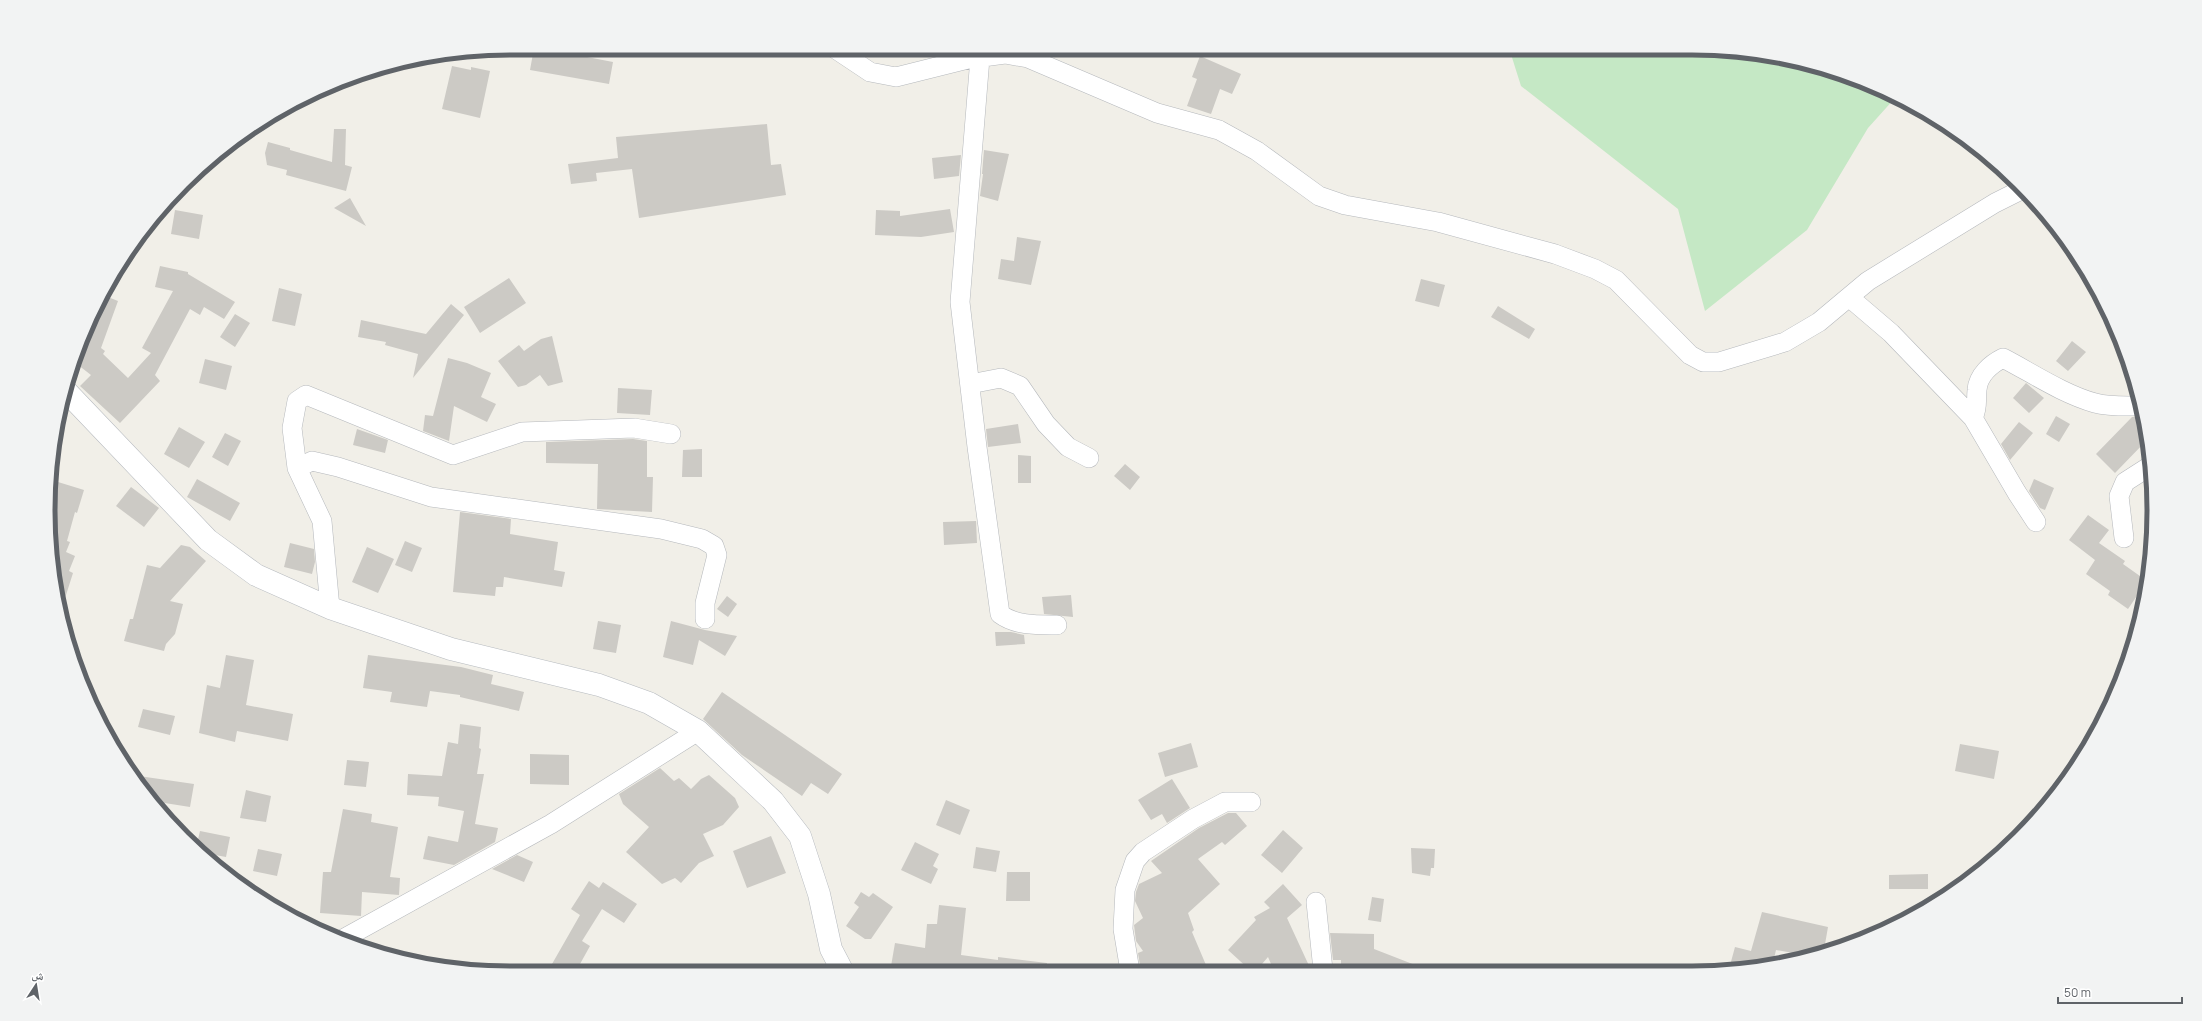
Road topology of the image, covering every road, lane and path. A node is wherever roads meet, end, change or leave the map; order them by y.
1 (844, 55) edge
2 (999, 55) edge
3 (1011, 55) edge
4 (949, 56) edge
5 (980, 58) junction
6 (2017, 192) edge
7 (1850, 298) junction
8 (970, 384) junction
9 (70, 396) edge
10 (2134, 406) edge
11 (1973, 418) junction
12 (670, 434) dead end
13 (1089, 458) dead end
14 (297, 468) junction
15 (2145, 474) edge
16 (2036, 522) dead end
17 (2124, 538) dead end
18 (330, 608) junction
19 (705, 619) dead end
20 (1057, 625) dead end
21 (698, 731) junction
22 (1251, 802) dead end
23 (1316, 902) dead end
24 (349, 936) edge
25 (840, 966) edge
26 (1129, 966) edge
27 (1323, 966) edge

1 - 4 street
2 - 5 street
3 - 7 street
4 - 5 street
5 - 8 street
6 - 7 street
7 - 11 street
8 - 13 street
8 - 20 street
9 - 18 main road
10 - 11 street
11 - 16 street
12 - 14 street
14 - 18 street
14 - 19 street
15 - 17 street
18 - 21 main road
21 - 24 street
21 - 25 main road
22 - 26 street
23 - 27 street

